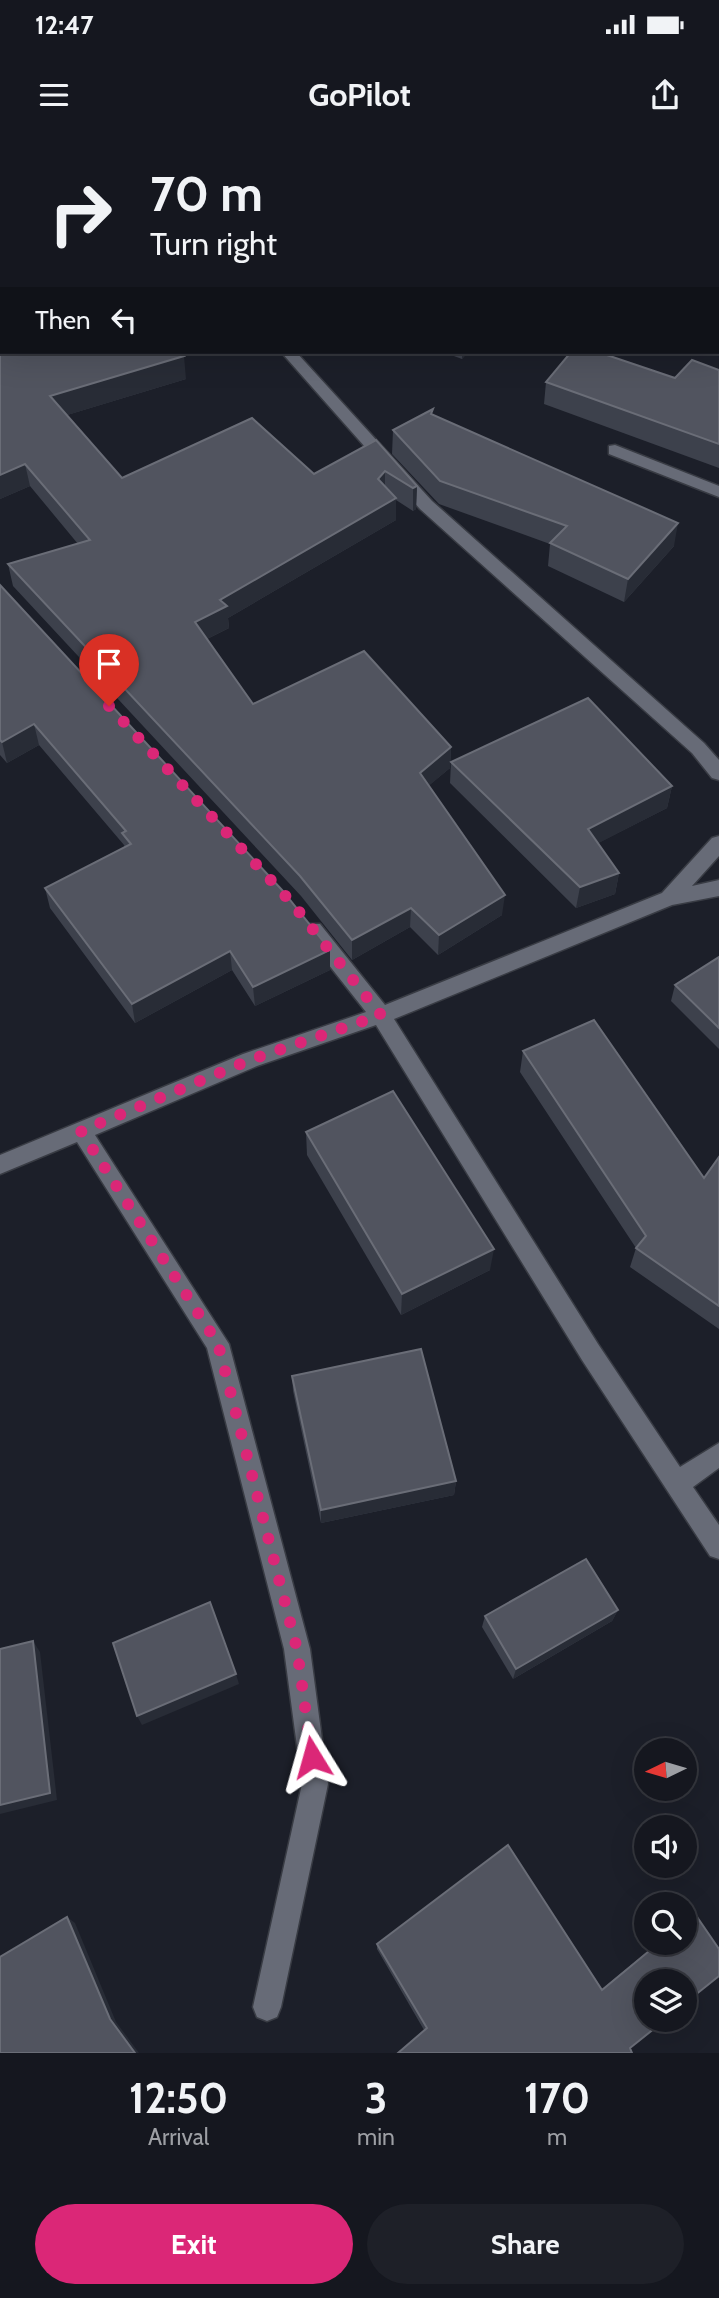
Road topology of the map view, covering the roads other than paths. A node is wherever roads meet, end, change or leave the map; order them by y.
1 (290, 354) edge
2 (615, 450) dead end
3 (719, 492) edge
4 (719, 773) edge
5 (719, 843) edge
6 (719, 888) edge
7 (669, 898) junction
8 (300, 914) edge
9 (381, 1015) junction
10 (81, 1131) junction
11 (0, 1165) edge
12 (719, 1454) edge
13 (677, 1484) junction
14 (719, 1547) edge
15 (267, 2007) dead end

1 - 4 street
2 - 3 street
5 - 7 street
6 - 7 street
7 - 9 street
8 - 9 street
9 - 10 street
9 - 13 street
10 - 11 street
10 - 15 street
12 - 13 street
13 - 14 street

